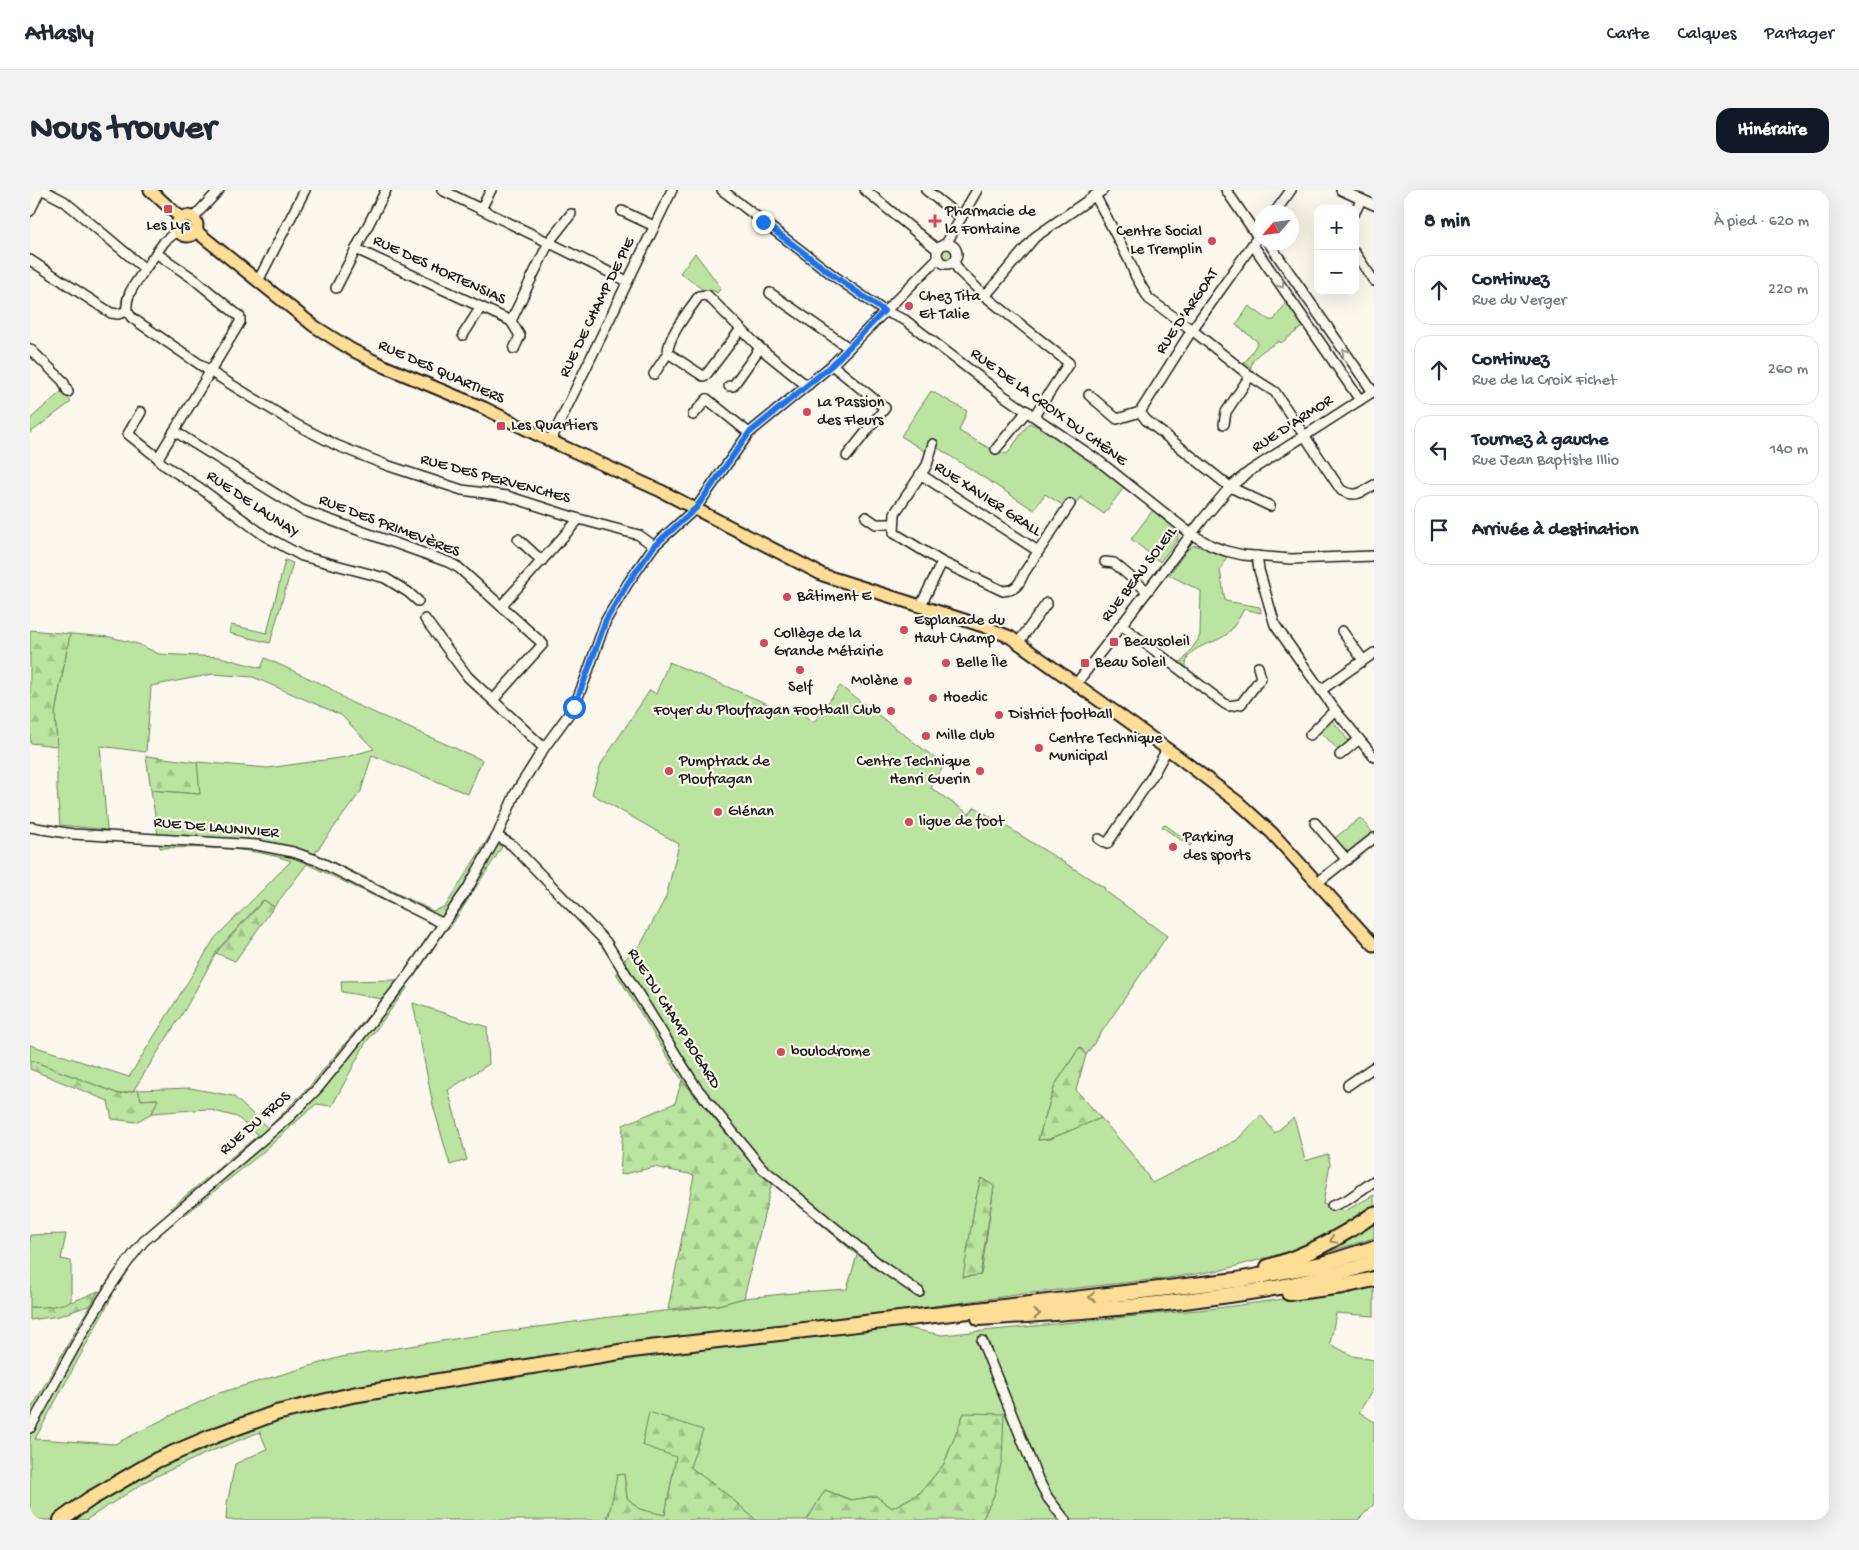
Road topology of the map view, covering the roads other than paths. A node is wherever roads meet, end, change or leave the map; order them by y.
1 (42, 190) edge
2 (150, 190) edge
3 (219, 190) edge
4 (306, 190) edge
5 (386, 190) edge
6 (442, 190) edge
7 (491, 190) edge
8 (672, 190) edge
9 (722, 190) edge
10 (866, 190) edge
11 (926, 190) edge
12 (977, 190) edge
13 (1226, 190) edge
14 (1291, 190) edge
15 (1342, 190) edge
16 (1099, 192) edge
17 (1361, 200) junction
18 (1279, 205) edge
19 (1358, 205) edge
20 (1374, 205) edge
21 (482, 210) junction
22 (30, 211) edge
23 (622, 212) dead end
24 (571, 214) dead end
25 (181, 218) junction
26 (193, 218) junction
27 (961, 218) junction
28 (654, 226) junction
29 (1254, 228) edge
30 (178, 230) junction
31 (196, 231) junction
32 (549, 242) junction
33 (1254, 242) edge
34 (356, 249) junction
35 (1268, 250) edge
36 (1274, 250) edge
37 (940, 251) junction
38 (156, 253) junction
39 (1359, 259) edge
40 (30, 260) edge
41 (954, 262) junction
42 (145, 269) junction
43 (258, 281) junction
44 (627, 281) junction
45 (1374, 281) edge
46 (336, 288) dead end
47 (770, 293) dead end
48 (985, 296) junction
49 (481, 307) junction
50 (127, 311) junction
51 (884, 311) junction
52 (511, 321) junction
53 (741, 329) junction
54 (1192, 330) junction
55 (463, 335) dead end
56 (514, 348) dead end
57 (760, 348) junction
58 (849, 348) junction
59 (30, 349) edge
60 (668, 353) junction
61 (832, 365) junction
62 (210, 372) junction
63 (654, 374) dead end
64 (1250, 376) junction
65 (809, 384) junction
66 (729, 386) dead end
67 (68, 392) dead end
68 (1374, 392) edge
69 (1089, 396) dead end
70 (1360, 400) junction
71 (142, 412) dead end
72 (1140, 412) junction
73 (1030, 413) junction
74 (693, 415) dead end
75 (1224, 424) dead end
76 (174, 431) junction
77 (749, 433) junction
78 (1305, 436) junction
79 (551, 440) junction
80 (933, 444) dead end
81 (996, 449) dead end
82 (847, 456) dead end
83 (158, 458) junction
84 (920, 474) junction
85 (1374, 485) edge
86 (1230, 487) junction
87 (1070, 504) dead end
88 (1270, 506) dead end
89 (696, 508) junction
90 (866, 517) dead end
91 (579, 519) junction
92 (894, 524) junction
93 (1191, 534) junction
94 (518, 539) dead end
95 (654, 546) junction
96 (1038, 551) junction
97 (1257, 556) junction
98 (1374, 556) edge
99 (542, 561) junction
100 (942, 562) junction
101 (1105, 562) dead end
102 (1147, 591) junction
103 (418, 601) dead end
104 (1047, 603) dead end
105 (501, 606) junction
106 (920, 607) junction
107 (425, 619) dead end
108 (1121, 625) junction
109 (1342, 630) dead end
110 (1018, 643) junction
111 (1374, 653) edge
112 (1363, 660) junction
113 (1258, 667) dead end
114 (1076, 684) junction
115 (1321, 690) junction
116 (493, 700) junction
117 (1335, 710) junction
118 (1310, 735) dead end
119 (1358, 740) junction
120 (544, 748) junction
121 (1167, 749) junction
122 (1340, 755) dead end
123 (1374, 757) edge
124 (1316, 823) dead end
125 (30, 827) edge
126 (497, 836) junction
127 (1099, 838) dead end
128 (1374, 839) edge
129 (1346, 860) junction
130 (1317, 883) junction
131 (444, 924) junction
132 (1374, 945) edge
133 (1374, 1067) edge
134 (1348, 1085) dead end
135 (1374, 1181) edge
136 (1332, 1206) dead end
137 (1374, 1214) edge
138 (1374, 1248) edge
139 (1374, 1262) edge
140 (1374, 1279) edge
141 (1140, 1291) junction
142 (919, 1292) dead end
143 (1191, 1300) junction
144 (901, 1320) junction
145 (982, 1341) dead end
146 (30, 1428) edge
147 (61, 1520) edge
148 (1065, 1520) edge

1 - 22 street
1 - 42 street
2 - 25 main road
3 - 26 street
4 - 43 street
5 - 34 street
6 - 21 street
7 - 21 street
8 - 28 street, RUE DE CHAMP DE PIE
9 - 51 street, RUE DE LA CROIX DU CHÊNE
10 - 37 street
11 - 27 street
12 - 27 street, RUE DU FROS
13 - 29 street
14 - 18 street
15 - 17 street
16 - 48 street
16 - 54 street
17 - 19 street
17 - 20 street
21 - 32 street
23 - 28 street
24 - 32 street, RUE DES HORTENSIAS
25 - 26 main road
25 - 30 main road
26 - 31 main road
27 - 37 street, RUE DU FROS
28 - 44 street, RUE DE CHAMP DE PIE
30 - 31 main road
30 - 38 street
31 - 43 main road, RUE DES QUARTIERS
32 - 44 street
32 - 52 street, RUE DES HORTENSIAS
33 - 54 street, RUE D'ARGOAT
34 - 46 street
34 - 49 street, RUE DES HORTENSIAS
35 -> 70 street
68 -> 36 street
37 - 41 street
37 - 41 street
37 - 51 street, RUE DU FROS
38 - 42 street
38 - 62 street
39 - 45 street
40 - 50 street
41 - 48 street
42 - 50 street
43 - 79 main road, RUE DES QUARTIERS
44 - 79 street, RUE DE CHAMP DE PIE
47 - 58 street
48 - 73 street
49 - 52 street, RUE DES HORTENSIAS
49 - 55 street
50 - 62 street, RUE DES PERVENCHES
51 - 58 street, RUE DU FROS
51 - 73 street, RUE DE LA CROIX DU CHÊNE
52 - 56 street
53 - 57 street
53 - 60 street
53 - 60 street
54 - 64 street
54 - 72 street, RUE D'ARGOAT
57 - 65 street
57 - 66 street
58 - 61 street, RUE DU FROS
59 - 67 street
60 - 63 street
61 - 65 street, RUE DU FROS
61 - 82 street
62 - 76 street
62 - 91 street, RUE DES PERVENCHES
64 - 75 street
64 - 78 street
65 - 77 street, RUE DU FROS
68 - 70 street, RUE D'ARMOR
69 - 72 street
70 - 78 street, RUE D'ARMOR
71 - 83 street, RUE DE LAUNAY
72 - 86 street
73 - 81 street
73 - 93 street, RUE DE LA CROIX DU CHÊNE
74 - 77 street
76 - 83 street
76 - 105 street, RUE DES PRIMEVÈRES
77 - 89 street, RUE DU FROS
78 - 85 street
78 - 86 street, RUE D'ARMOR
79 - 89 main road, RUE DES QUARTIERS
80 - 84 street
83 - 103 street, RUE DE LAUNAY
84 - 92 street
84 - 96 street, RUE XAVIER GRALL
86 - 88 street
86 - 93 street, RUE BEAU SOLEIL
87 - 96 street
89 - 95 street, RUE DU FROS
89 - 106 main road, RUE DES QUARTIERS
90 - 92 street
91 - 95 street, RUE DES PERVENCHES
91 - 99 street
92 - 100 street
93 - 97 street, RUE DE LA CROIX DU CHÊNE
93 - 102 street, RUE BEAU SOLEIL
94 - 99 street
95 - 120 street, RUE DU FROS
96 - 100 street
97 - 98 street, RUE DE LA CROIX DU CHÊNE
97 - 115 street
99 - 105 street
100 - 106 street
101 - 102 street
102 - 108 street, RUE BEAU SOLEIL
104 - 110 street
105 - 116 street, RUE DES PRIMEVÈRES
106 - 110 main road, RUE DES QUARTIERS
107 - 116 street
108 - 113 street
108 - 114 street, RUE BEAU SOLEIL
109 - 112 street
110 - 114 main road, RUE DES QUARTIERS
111 - 112 street
112 - 115 street
114 - 121 main road, RUE DES QUARTIERS
115 - 117 street
116 - 120 street
117 - 118 street
117 - 119 street
119 - 122 street
119 - 123 street
120 - 126 street, RUE DU FROS
121 - 127 street
121 - 130 main road, RUE DES QUARTIERS
124 - 129 street
125 - 131 street, RUE DE LAUNIVIER
126 - 131 street, RUE DU FROS
126 - 142 street, RUE DU CHAMP BOGARD
128 - 129 street
129 - 130 street
130 - 132 main road, RUE DES QUARTIERS
131 - 146 street, RUE DU FROS
133 - 134 street
135 - 136 street
137 -> 141 highway
138 - 141 highway
139 - 143 highway
140 - 143 highway
141 -> 144 highway
144 -> 143 highway
144 - 147 highway
145 - 148 street

